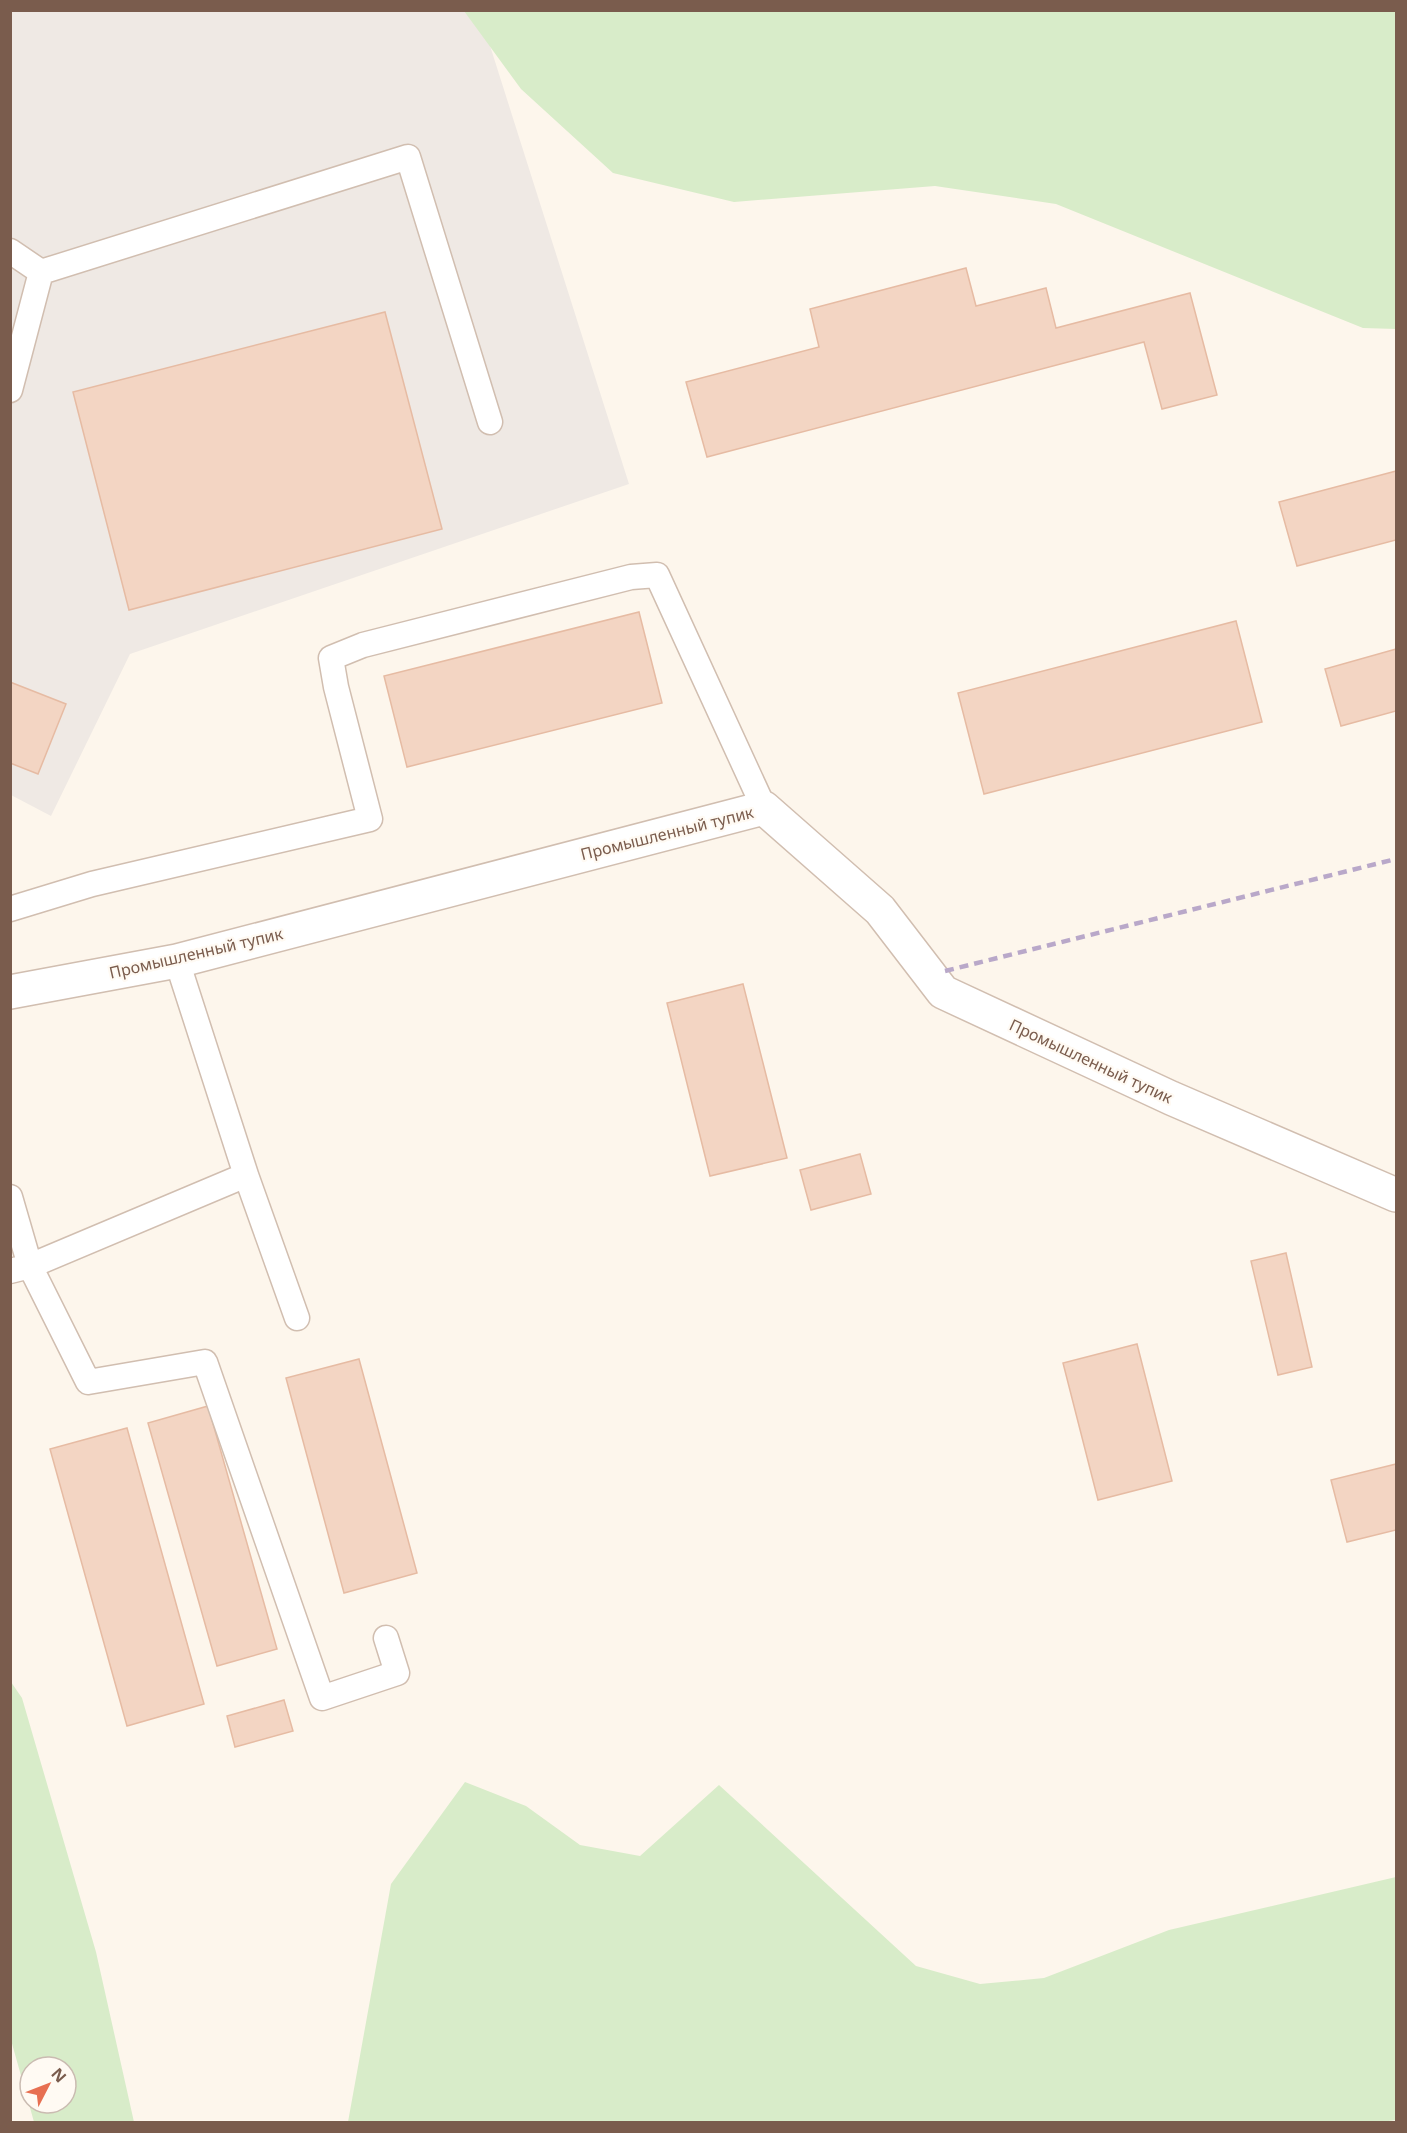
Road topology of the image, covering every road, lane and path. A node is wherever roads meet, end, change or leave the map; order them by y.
1 (10, 251) edge
2 (41, 272) junction
3 (10, 390) edge
4 (490, 422) dead end
5 (764, 808) junction
6 (10, 909) edge
7 (177, 961) junction
8 (10, 992) edge
9 (246, 1175) junction
10 (1396, 1196) edge
11 (10, 1197) edge
12 (20, 1268) edge
13 (297, 1318) dead end
14 (386, 1638) dead end

1 - 2 lane
2 - 3 lane
2 - 4 lane
5 - 6 lane
5 - 7 street, Промышленный тупик
5 - 10 street, Промышленный тупик
7 - 8 street, Промышленный тупик
7 - 9 lane
9 - 12 lane
9 - 13 lane
11 - 12 lane
12 - 14 lane

